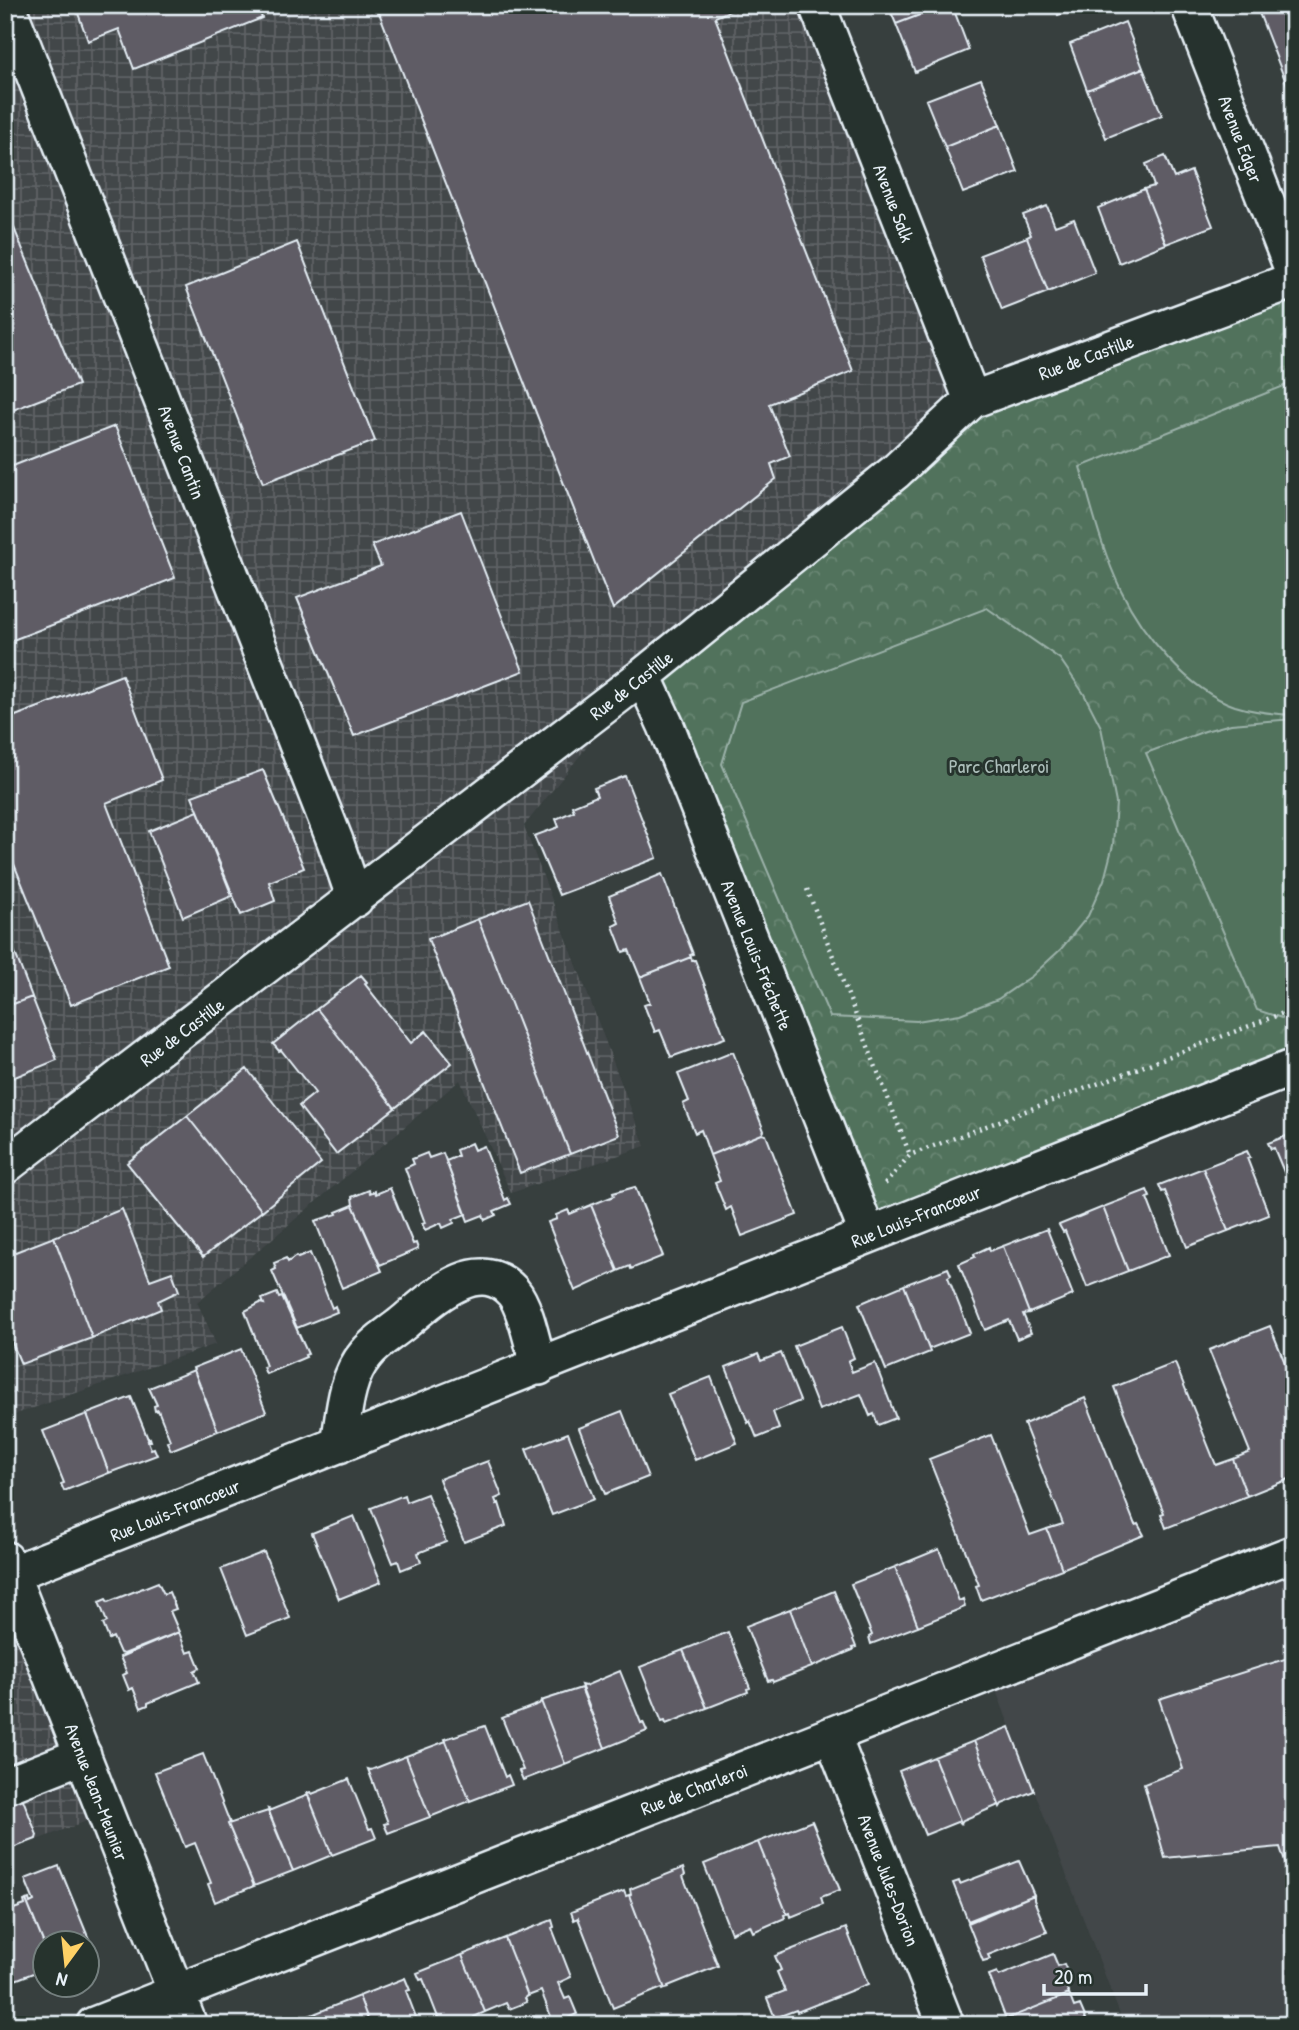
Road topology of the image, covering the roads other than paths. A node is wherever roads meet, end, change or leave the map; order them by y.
1 (7, 5) edge
2 (817, 5) edge
3 (1188, 5) edge
4 (1294, 274) edge
5 (1294, 280) edge
6 (972, 400) junction
7 (643, 676) junction
8 (355, 899) junction
9 (1294, 1067) edge
10 (5, 1166) edge
11 (864, 1225) junction
12 (539, 1367) junction
13 (339, 1445) junction
14 (1294, 1553) edge
15 (8, 1567) edge
16 (832, 1735) junction
17 (83, 1755) junction
18 (5, 1786) edge
19 (183, 2009) edge
20 (94, 2025) edge
21 (946, 2025) edge

1 - 8 street, Avenue Cantin
2 - 6 street, Avenue Salk
3 - 4 street, Avenue Edger
5 - 6 street, Rue de Castille
6 - 7 street, Rue de Castille
7 - 8 street, Rue de Castille
7 - 11 street, Avenue Louis-Fréchette
8 - 10 street, Rue de Castille
9 - 11 street, Rue Louis-Francoeur
11 - 12 street, Rue Louis-Francoeur
12 - 13 street, Rue Louis-Francoeur
12 - 13 street
13 - 15 street, Rue Louis-Francoeur
14 - 16 street, Rue de Charleroi
15 - 17 street, Avenue Jean-Meunier
16 - 19 street, Rue de Charleroi
16 - 21 street, Avenue Jules-Dorion
17 - 18 street
17 - 19 street, Avenue Jean-Meunier
19 - 20 street, Rue de Charleroi

